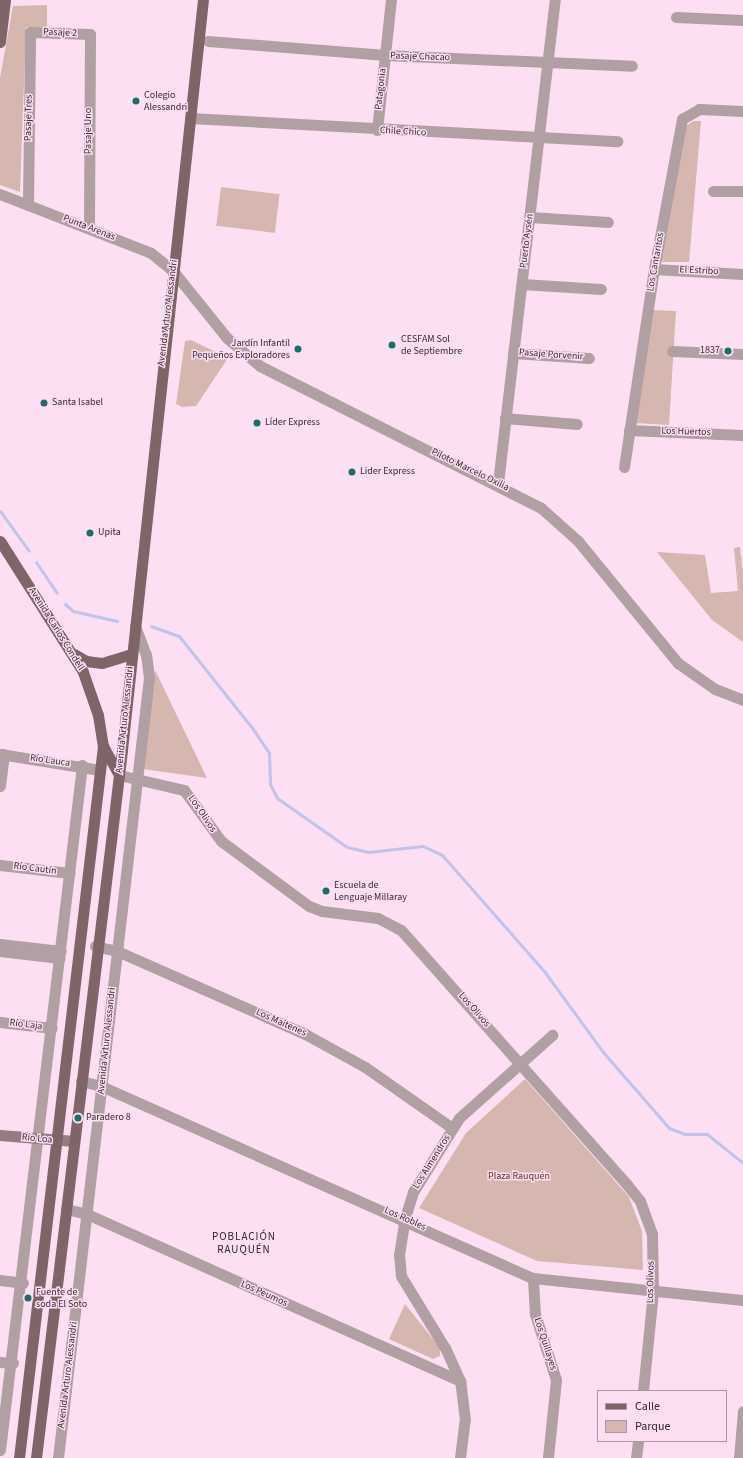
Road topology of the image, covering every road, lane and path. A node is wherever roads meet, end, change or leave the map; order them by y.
1 (5, 0) edge
2 (203, 0) edge
3 (391, 0) edge
4 (556, 0) edge
5 (676, 17) dead end
6 (743, 20) edge
7 (30, 32) joint
8 (90, 34) joint
9 (0, 39) edge
10 (208, 40) dead end
11 (385, 55) junction
12 (548, 61) junction
13 (632, 66) dead end
14 (743, 111) edge
15 (190, 118) junction
16 (377, 130) junction
17 (539, 138) junction
18 (617, 141) dead end
19 (713, 191) dead end
20 (743, 191) edge
21 (0, 194) edge
22 (28, 204) junction
23 (530, 217) junction
24 (608, 222) dead end
25 (89, 228) junction
26 (654, 269) junction
27 (173, 271) junction
28 (743, 274) edge
29 (522, 284) junction
30 (601, 289) dead end
31 (672, 351) dead end
32 (513, 353) junction
33 (743, 354) edge
34 (588, 358) dead end
35 (506, 418) junction
36 (577, 424) dead end
37 (629, 430) junction
38 (743, 435) edge
39 (624, 467) dead end
40 (498, 483) junction
41 (1, 544) edge
42 (135, 626) junction
43 (73, 653) junction
44 (132, 654) junction
45 (743, 700) edge
46 (103, 746) junction
47 (2, 754) edge
48 (82, 765) junction
49 (100, 770) junction
50 (119, 775) junction
51 (136, 780) junction
52 (0, 786) edge
53 (0, 865) edge
54 (70, 873) junction
55 (0, 944) edge
56 (95, 946) junction
57 (0, 951) edge
58 (117, 951) junction
59 (61, 954) junction
60 (0, 1022) edge
61 (52, 1028) junction
62 (552, 1035) dead end
63 (520, 1063) junction
64 (81, 1082) junction
65 (102, 1086) junction
66 (452, 1128) junction
67 (0, 1135) edge
68 (40, 1140) junction
69 (74, 1141) junction
70 (56, 1142) junction
71 (66, 1209) junction
72 (87, 1214) junction
73 (405, 1218) junction
74 (533, 1278) junction
75 (0, 1280) edge
76 (23, 1283) junction
77 (652, 1292) junction
78 (743, 1300) edge
79 (0, 1362) edge
80 (13, 1363) junction
81 (460, 1381) junction
82 (643, 1390) edge
83 (743, 1412) edge
84 (0, 1437) edge
85 (638, 1442) edge
86 (0, 1450) edge
87 (19, 1458) edge
88 (36, 1458) edge
89 (58, 1458) edge
90 (460, 1458) edge
91 (548, 1458) edge
92 (636, 1458) edge
93 (739, 1458) edge

1 - 9 main road
2 - 15 main road, Avenida Arturo Alessandri
3 - 11 street, Patagonia
4 - 12 street, Puerto Aysén
5 - 6 street
7 - 8 street, Pasaje 2
7 - 22 street, Pasaje Tres
8 - 25 street, Pasaje Uno
10 - 11 street, Pasaje Chacao
11 - 12 street, Pasaje Chacao
11 - 16 street, Patagonia
12 - 13 street, Pasaje Chacao
12 - 17 street, Puerto Aysén
14 - 26 street, Los Cantaritos
15 - 16 street, Chile Chico
15 - 27 main road, Avenida Arturo Alessandri
16 - 17 street, Chile Chico
17 - 18 street, Chile Chico
17 - 23 street, Puerto Aysén
19 - 20 street
21 - 22 street, Punta Arenas
22 - 25 street, Punta Arenas
23 - 24 street
23 - 29 street, Puerto Aysén
25 - 27 street, Punta Arenas
26 - 28 street, El Estribo
26 - 37 street, Los Cantaritos
27 - 40 street, Piloto Marcelo Oxilia
27 - 42 main road, Avenida Arturo Alessandri
29 - 30 street
29 - 32 street, Puerto Aysén
31 - 33 street
32 - 34 street, Pasaje Porvenir
32 - 35 street, Puerto Aysén
35 - 36 street
35 - 40 street, Puerto Aysén
37 - 38 street, Los Huertos
37 - 39 street, Los Cantaritos
40 - 45 street, Piloto Marcelo Oxilia
41 - 43 main road, Avenida Carlos Condell
42 - 44 main road, Avenida Arturo Alessandri
42 - 51 street, Avenida Arturo Alessandri
43 - 44 main road
43 - 46 main road, Avenida Carlos Condell
44 - 50 main road, Avenida Arturo Alessandri
46 - 49 main road, Avenida Arturo Alessandri
46 - 50 main road
47 - 48 street, Río Lauca
47 - 52 street
48 - 49 street, Río Lauca
48 - 54 street
49 - 70 main road, Avenida Arturo Alessandri
50 - 51 street, Los Olivos
50 - 56 main road, Avenida Arturo Alessandri
51 - 58 street, Avenida Arturo Alessandri
51 - 63 street, Los Olivos
53 - 54 street, Río Cautín
54 - 59 street
55 - 59 street
56 - 58 street, Los Maitenes
56 - 64 main road, Avenida Arturo Alessandri
57 - 59 street
58 - 65 street, Avenida Arturo Alessandri
58 - 66 street, Los Maitenes
59 - 61 street
60 - 61 street, Río Laja
61 - 68 street
62 - 63 street, Los Almendros
63 - 66 street, Los Almendros
63 - 77 street, Los Olivos
64 - 65 street, Los Robles
64 - 69 main road, Avenida Arturo Alessandri
65 - 72 street, Avenida Arturo Alessandri
65 - 73 street, Los Robles
66 - 73 street, Los Almendros
67 - 68 main road, Río Loa
68 - 70 main road, Río Loa
68 - 76 street
69 - 70 main road, Río Loa
69 - 71 main road, Avenida Arturo Alessandri
70 - 87 main road, Avenida Arturo Alessandri
71 - 72 street, Los Peumos
71 - 88 main road, Avenida Arturo Alessandri
72 - 81 street, Los Peumos
72 - 89 street, Avenida Arturo Alessandri
73 - 74 street, Los Robles
73 - 81 street, Los Almendros
74 - 77 street, Los Robles
74 - 91 street, Los Quillayes
75 - 76 street
76 - 80 street
77 - 78 street, Los Robles
77 - 82 street, Los Olivos
79 - 80 street
80 - 84 street
81 - 90 street, Los Almendros
83 - 93 street
84 - 86 street
85 - 92 street

